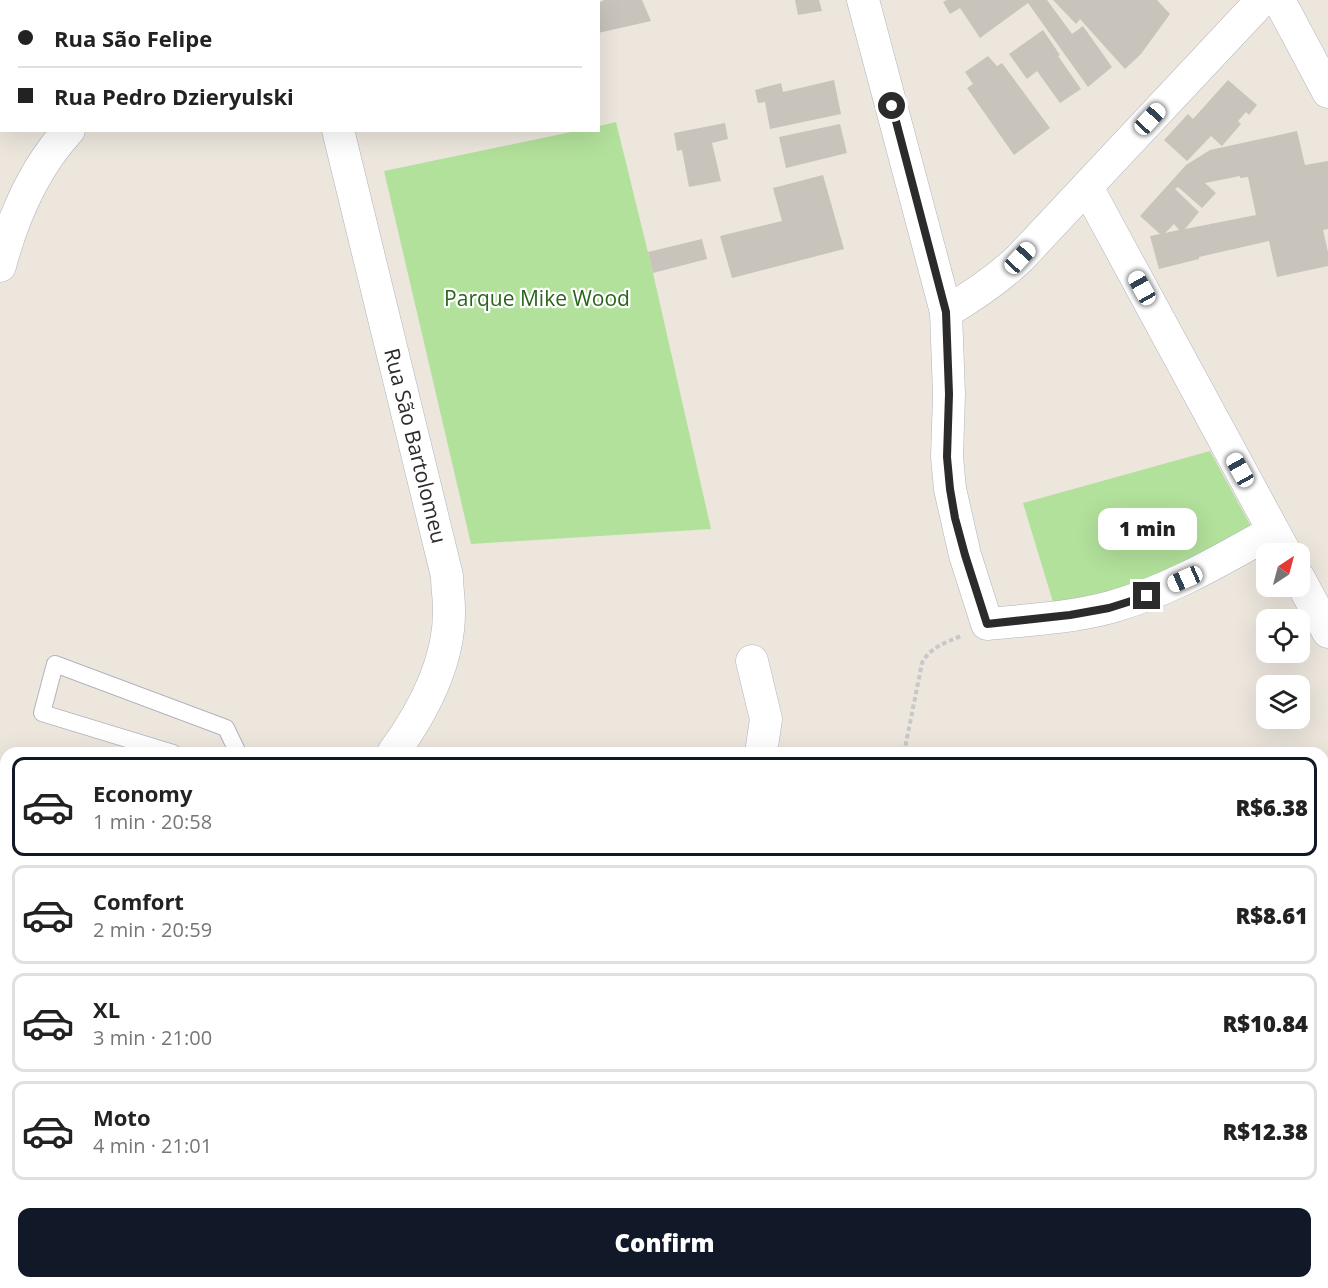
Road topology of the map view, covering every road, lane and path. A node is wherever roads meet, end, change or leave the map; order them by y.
1 (863, 0) edge
2 (1262, 0) edge
3 (1279, 0) edge
4 (1328, 92) edge
5 (67, 132) edge
6 (338, 132) edge
7 (1087, 187) junction
8 (0, 266) edge
9 (946, 312) junction
10 (1279, 542) edge
11 (1309, 597) edge
12 (987, 624) junction
13 (1328, 632) edge
14 (752, 661) dead end
15 (152, 747) edge
16 (235, 747) edge
17 (397, 747) edge
18 (762, 747) edge
19 (905, 747) edge

1 - 9 street
2 - 7 street
3 - 4 street
5 - 8 street
6 - 17 street, Rua São Bartolomeu
7 - 9 street
7 - 10 street
9 - 12 street
10 - 12 street
11 - 13 street
12 - 19 path
14 - 18 street
15 - 16 lane

